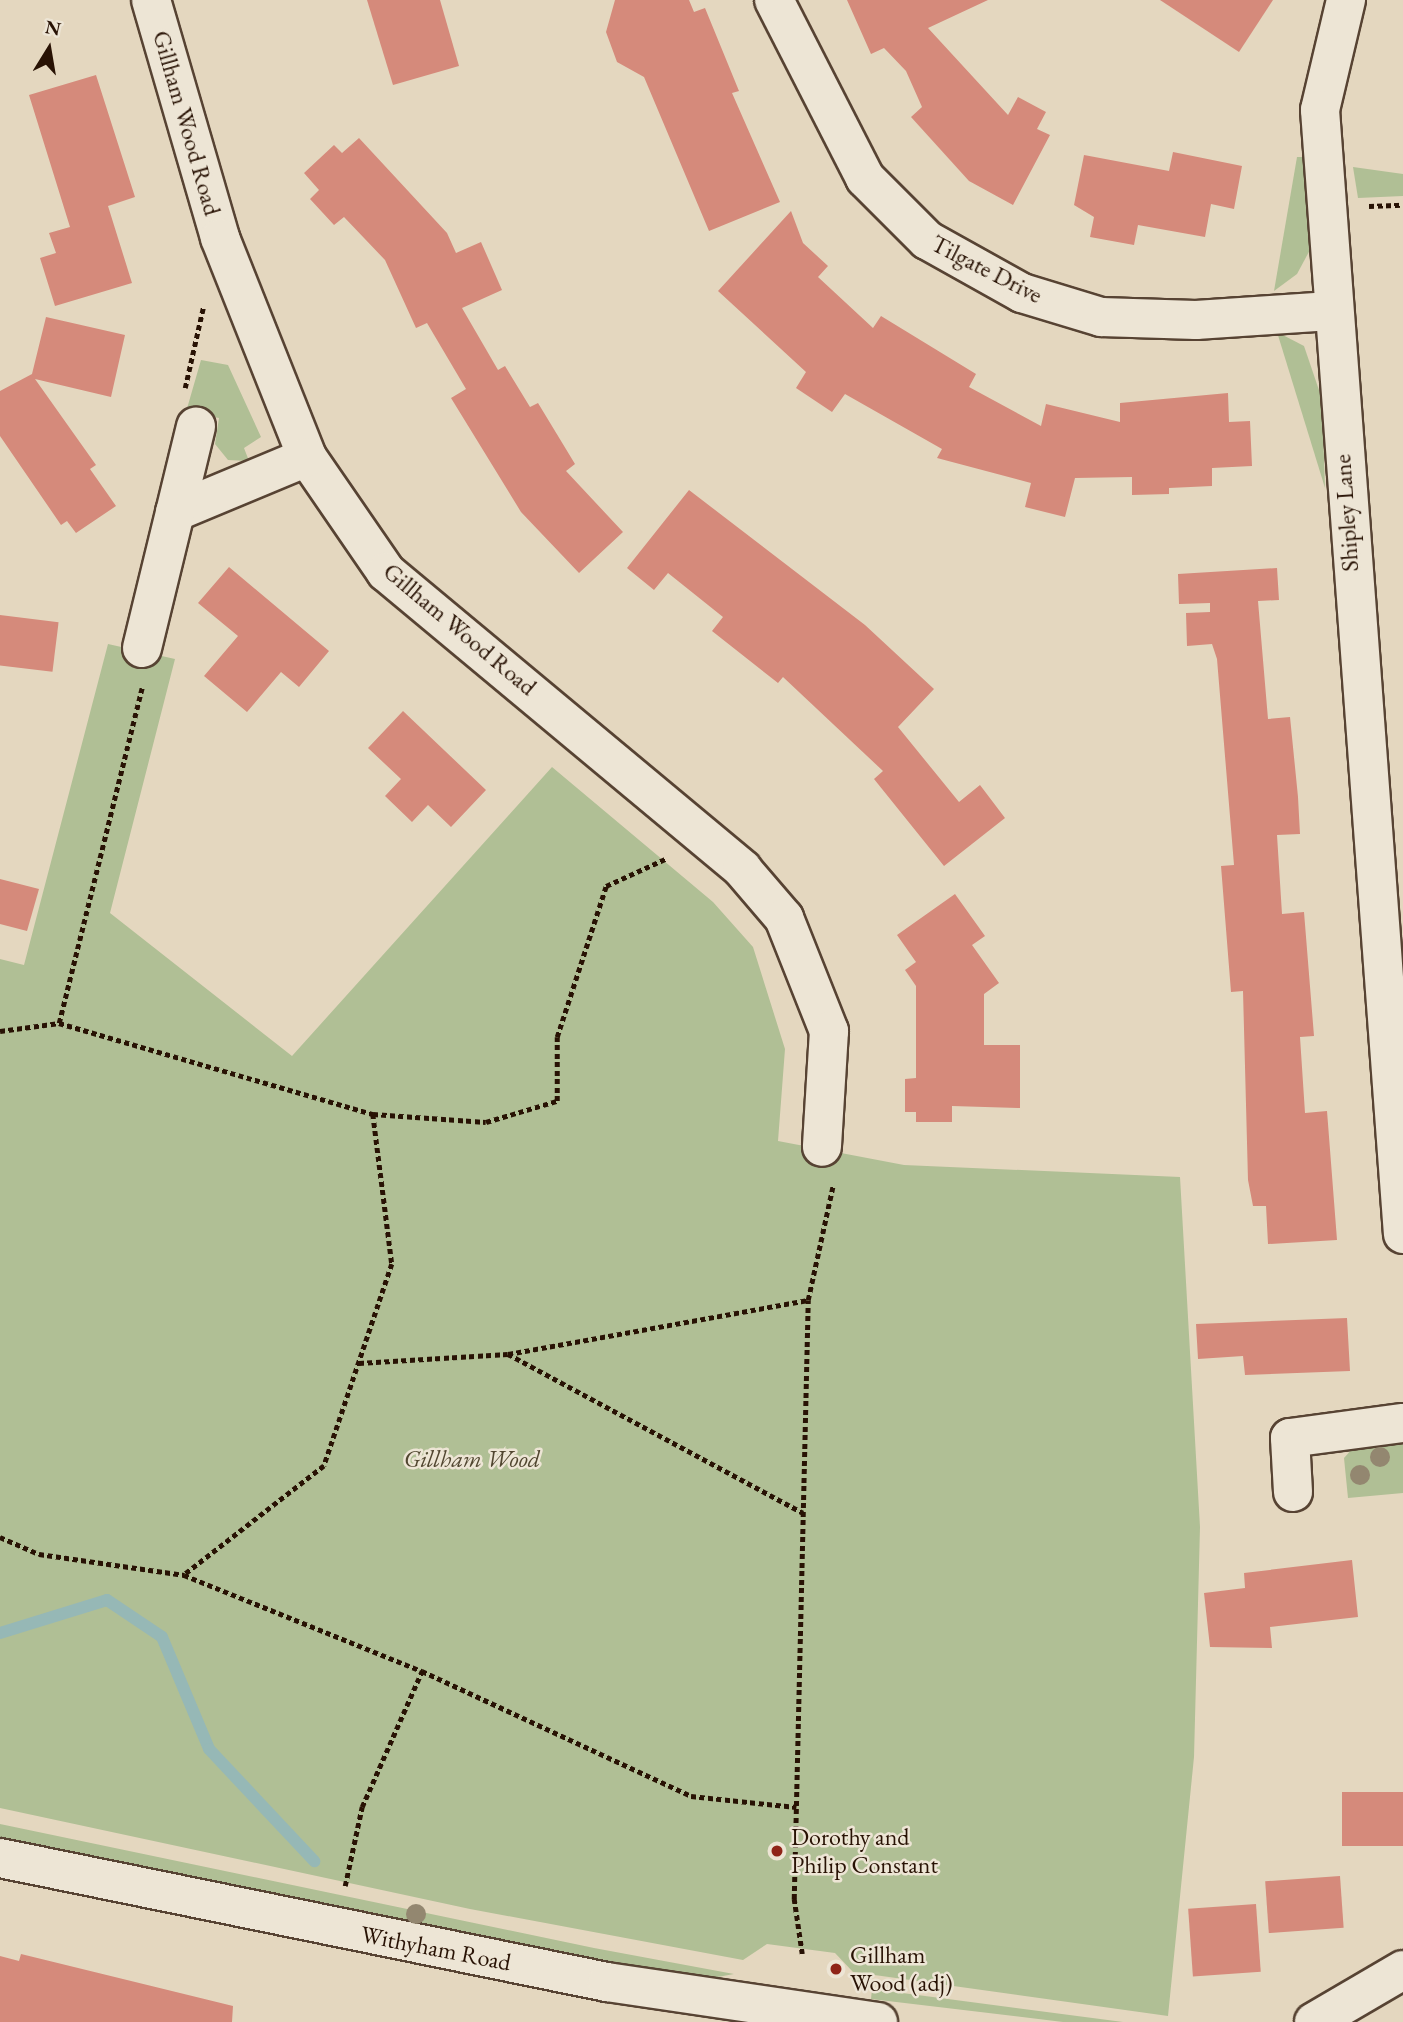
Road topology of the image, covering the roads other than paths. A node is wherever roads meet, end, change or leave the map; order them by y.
1 (152, 0) edge
2 (774, 0) edge
3 (1346, 0) edge
4 (1331, 311) junction
5 (196, 427) road end
6 (307, 457) junction
7 (175, 512) junction
8 (142, 648) road end
9 (1394, 1028) edge
10 (822, 1147) road end
11 (1403, 1234) edge
12 (1403, 1423) edge
13 (1293, 1492) dead end
14 (0, 1858) edge
15 (1403, 1970) edge
16 (877, 2022) edge
17 (1314, 2022) edge

1 - 6 street, Gillham Wood Road
2 - 4 street, Tilgate Drive
3 - 4 street, Shipley Lane
4 - 9 street, Shipley Lane
5 - 7 street
6 - 7 street
6 - 10 street, Gillham Wood Road
7 - 8 street
9 - 11 street, Shipley Lane
12 - 13 street
14 - 16 street, Withyham Road
15 - 17 street

